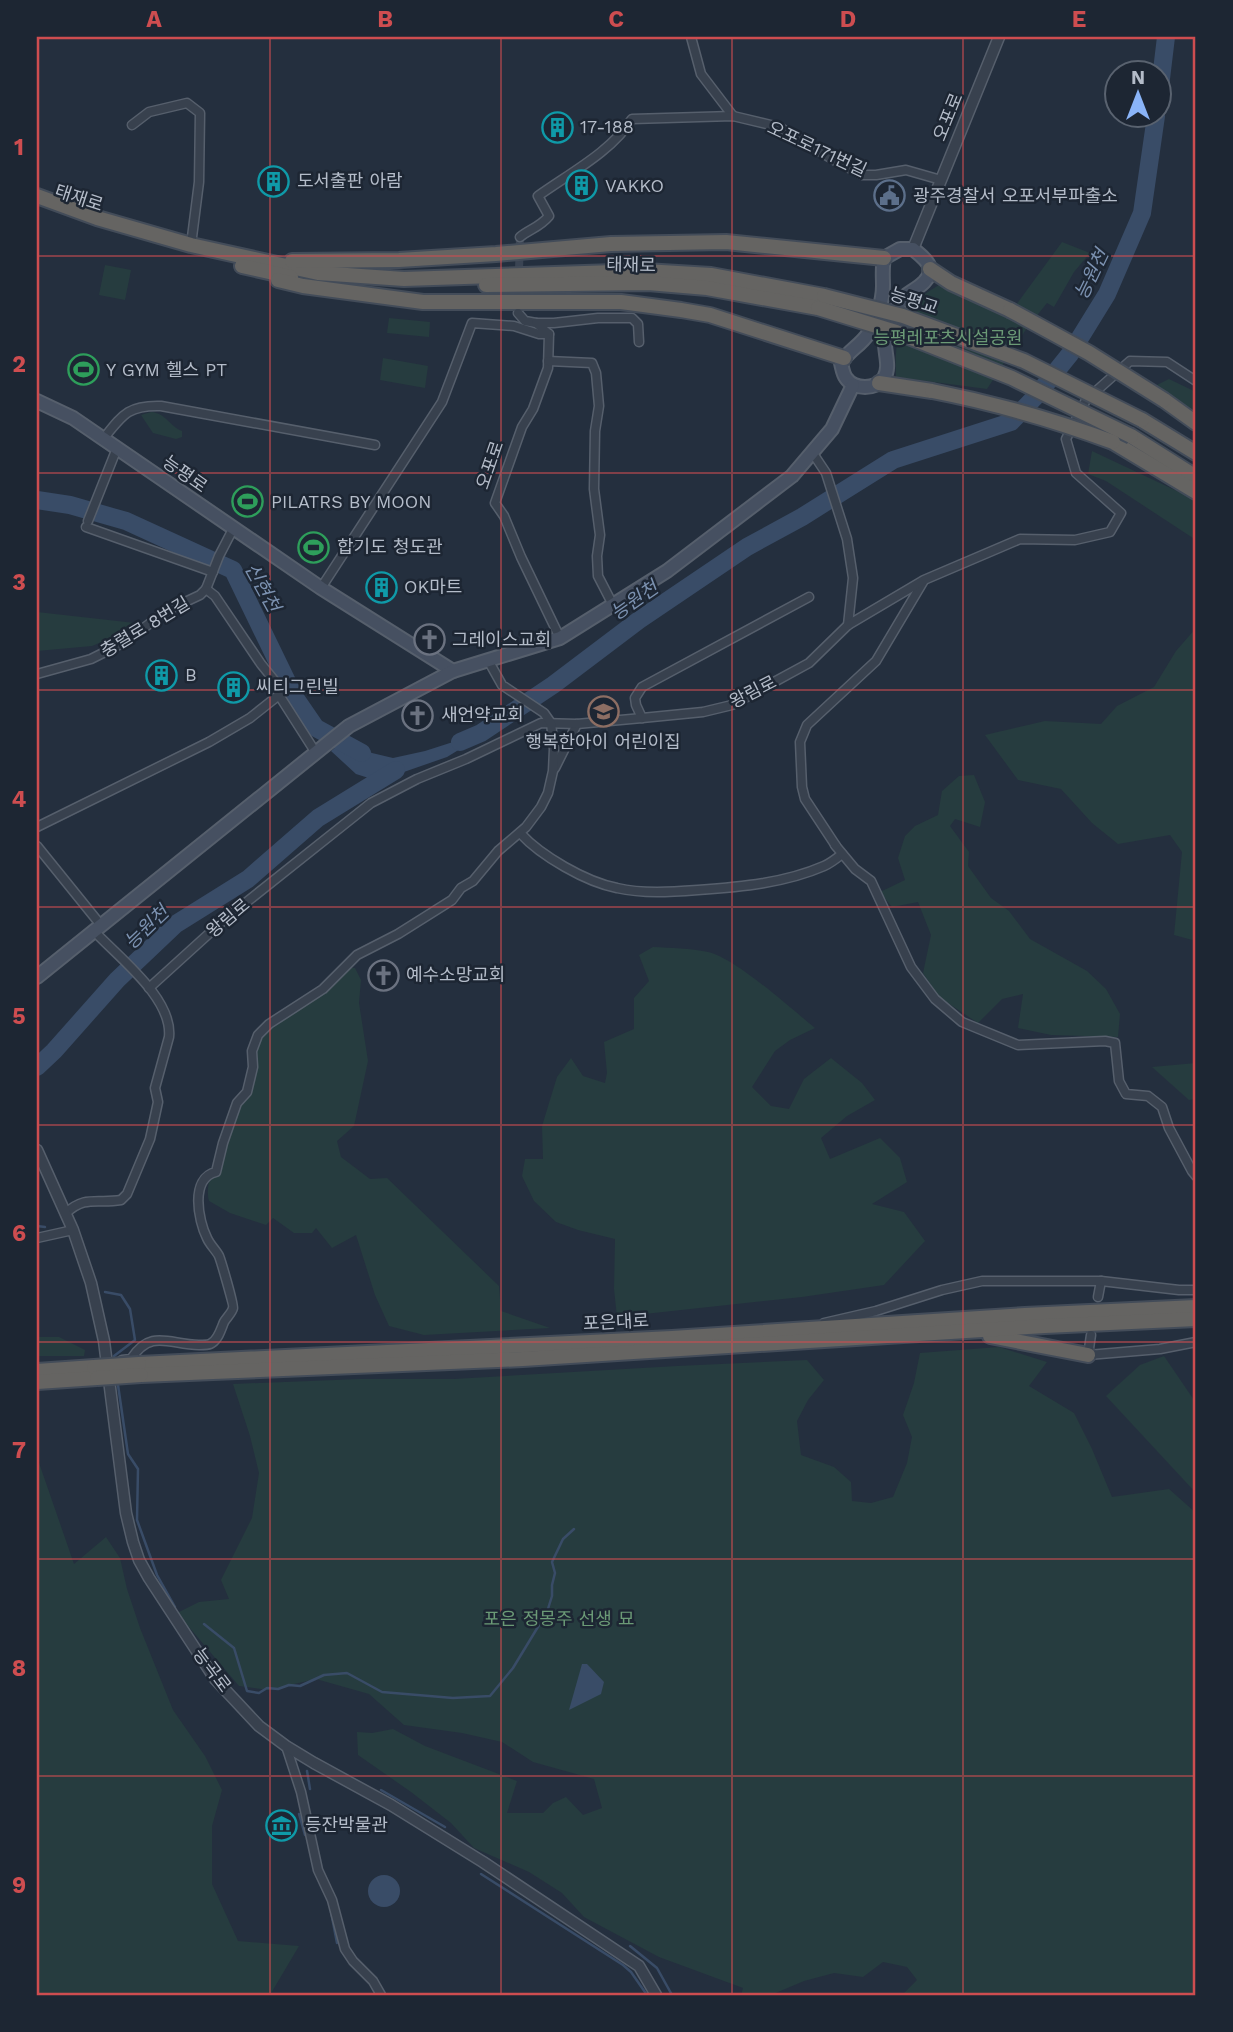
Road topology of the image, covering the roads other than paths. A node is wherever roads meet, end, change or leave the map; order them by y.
1 (691, 37) edge
2 (999, 37) edge
3 (733, 116) junction
4 (132, 125) dead end
5 (941, 180) junction
6 (37, 196) edge
7 (37, 204) edge
8 (520, 237) dead end
9 (191, 246) junction
10 (913, 248) junction
11 (884, 258) junction
12 (235, 260) junction
13 (929, 269) junction
14 (821, 302) junction
15 (518, 313) dead end
16 (536, 323) junction
17 (549, 334) junction
18 (639, 342) dead end
19 (844, 358) junction
20 (548, 361) junction
21 (1196, 381) edge
22 (879, 383) junction
23 (853, 385) junction
24 (37, 401) edge
25 (1196, 424) edge
26 (104, 438) junction
27 (375, 444) dead end
28 (117, 448) junction
29 (812, 452) junction
30 (1196, 453) edge
31 (1196, 477) edge
32 (1196, 492) edge
33 (233, 529) junction
34 (214, 570) junction
35 (924, 580) junction
36 (321, 588) junction
37 (206, 589) junction
38 (808, 597) dead end
39 (613, 605) junction
40 (848, 625) junction
41 (561, 638) junction
42 (488, 660) junction
43 (453, 671) junction
44 (37, 674) edge
45 (279, 695) junction
46 (642, 718) junction
47 (551, 723) junction
48 (577, 724) junction
49 (316, 753) junction
50 (553, 771) junction
51 (37, 827) edge
52 (520, 833) junction
53 (37, 846) edge
54 (838, 848) junction
55 (98, 931) junction
56 (37, 977) edge
57 (148, 986) junction
58 (37, 1150) edge
59 (1196, 1176) edge
60 (66, 1213) junction
61 (73, 1230) junction
62 (37, 1238) edge
63 (1101, 1281) junction
64 (1196, 1290) edge
65 (1098, 1297) dead end
66 (1196, 1307) edge
67 (1196, 1319) edge
68 (788, 1331) junction
69 (943, 1333) junction
70 (1091, 1335) dead end
71 (1196, 1342) edge
72 (1088, 1354) junction
73 (37, 1365) edge
74 (74, 1368) junction
75 (99, 1368) junction
76 (140, 1370) junction
77 (37, 1371) edge
78 (41, 1382) edge
79 (286, 1746) junction
80 (381, 1995) edge
81 (656, 1995) edge

1 - 3 street
2 - 5 street, 오포로
3 - 5 street, 오포로171번길
3 - 8 street, 오포로171번길
4 - 9 street
5 - 10 street, 오포로
6 - 9 highway, 태재로
7 - 12 highway, 태재로
9 - 12 highway, 태재로
10 - 11 main road
10 - 13 main road
11 - 12 highway
11 - 19 main road
12 - 14 highway, 태재로
12 - 19 highway
13 - 22 main road
13 - 25 highway, bridge
14 - 30 highway, 능평교, bridge
14 - 31 highway, 태재로, bridge
15 - 16 street
16 - 17 street
16 - 18 street
17 - 20 street, 오포로
17 - 36 street
19 - 23 main road
20 - 39 street
20 - 41 street, 오포로
21 - 35 street, 왕림로
22 - 23 main road
22 - 32 highway, bridge
23 - 29 main road
24 - 26 main road, 능평로
26 - 27 street
26 - 28 main road, 능평로
28 - 33 main road, 능평로
28 - 34 street
29 - 39 main road
29 - 40 street
33 - 34 street
33 - 36 main road, 능평로
34 - 37 street
35 - 40 street, 왕림로
35 - 54 street
36 - 43 main road, 능평로
37 - 44 street, 충렬로 8번길
37 - 45 street, 충렬로 8번길
38 - 46 street
39 - 41 main road
40 - 46 street, 왕림로
41 - 42 main road
42 - 43 main road
42 - 47 street
43 - 49 main road
45 - 49 street, 충렬로 8번길
45 - 51 street
46 - 48 street, 왕림로
47 - 48 street, 왕림로
47 - 50 street
47 - 57 street, 왕림로
48 - 50 street
49 - 55 main road
50 - 52 street
52 - 54 street
52 - 75 street
53 - 55 street
54 - 59 street
55 - 56 main road
55 - 57 street
57 - 60 street
58 - 60 street, 능곡로
60 - 61 street, 능곡로
61 - 62 street
61 - 75 street, 능곡로
63 - 64 street
63 - 65 street
63 - 68 street
66 - 68 highway, 포은대로
67 - 69 highway, 포은대로
68 - 76 highway, 포은대로
69 - 72 highway
69 - 76 highway, 포은대로
70 - 72 street
71 - 72 street
73 - 74 highway
74 - 75 highway
74 - 77 highway
75 - 76 highway, bridge
75 - 78 highway
75 - 79 street, 능곡로
79 - 80 street
79 - 81 street, 능곡로

